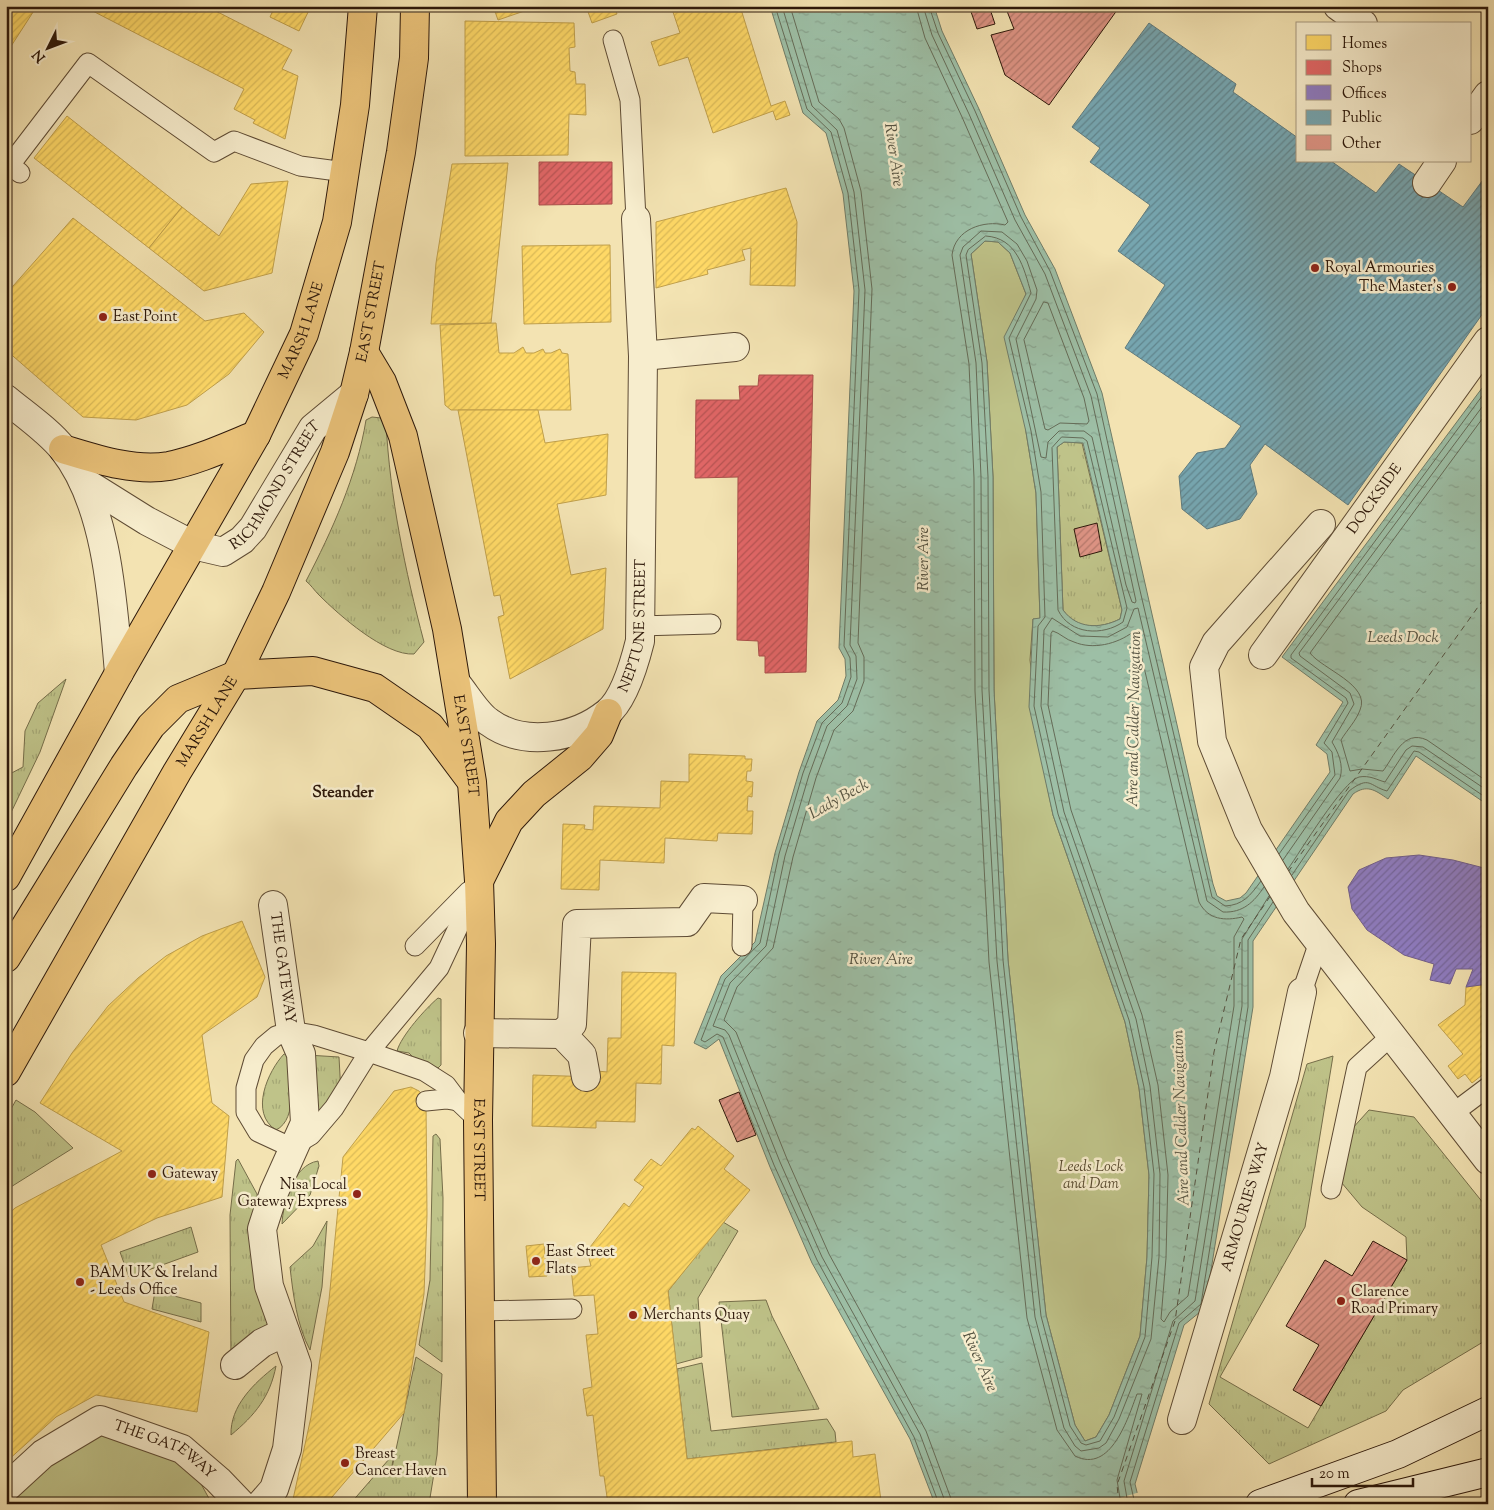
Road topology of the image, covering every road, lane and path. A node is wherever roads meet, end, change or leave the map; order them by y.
1 (363, 6) edge
2 (415, 6) edge
3 (1338, 6) edge
4 (1360, 22) edge
5 (613, 40) dead end
6 (344, 172) junction
7 (20, 173) dead end
8 (636, 219) joint
9 (1488, 341) edge
10 (735, 347) dead end
11 (364, 352) junction
12 (643, 356) junction
13 (354, 394) junction
14 (6, 398) edge
15 (256, 435) junction
16 (63, 449) junction
17 (84, 482) junction
18 (1321, 524) dead end
19 (193, 545) junction
20 (711, 624) dead end
21 (639, 626) junction
22 (1263, 655) dead end
23 (119, 673) junction
24 (236, 675) junction
25 (457, 684) junction
26 (608, 713) junction
27 (472, 782) junction
28 (6, 877) edge
29 (479, 882) junction
30 (743, 900) joint
31 (273, 905) dead end
32 (1319, 942) junction
33 (415, 946) dead end
34 (742, 946) dead end
35 (6, 958) edge
36 (1302, 992) joint
37 (291, 1031) junction
38 (478, 1033) junction
39 (562, 1034) junction
40 (1391, 1036) junction
41 (369, 1052) junction
42 (6, 1072) edge
43 (586, 1077) dead end
44 (1488, 1087) edge
45 (426, 1101) dead end
46 (458, 1101) junction
47 (1452, 1114) junction
48 (478, 1120) junction
49 (296, 1144) junction
50 (1488, 1160) edge
51 (1331, 1190) dead end
52 (572, 1309) dead end
53 (482, 1311) junction
54 (285, 1332) junction
55 (235, 1365) dead end
56 (1488, 1411) edge
57 (1182, 1420) dead end
58 (1488, 1472) edge
59 (6, 1488) edge
60 (241, 1504) edge
61 (261, 1504) edge
62 (482, 1504) edge
63 (1260, 1504) edge
64 (1358, 1504) edge

1 - 6 highway
2 - 11 highway, EAST STREET
3 - 4 street
5 - 8 lane
6 - 7 lane
6 - 15 highway, MARSH LANE
8 - 12 street, NEPTUNE STREET
9 - 22 street, DOCKSIDE
10 - 12 street
11 - 13 highway, MARSH LANE
11 - 25 highway, EAST STREET
12 - 21 street, NEPTUNE STREET
13 - 19 street, RICHMOND STREET
13 - 24 highway, MARSH LANE
14 - 16 street, RICHMOND STREET
15 - 16 highway
15 - 19 highway, MARSH LANE
16 - 17 street, RICHMOND STREET
17 - 19 street, RICHMOND STREET
17 - 23 street, RICHMOND STREET
18 - 32 street
19 - 23 highway, MARSH LANE
20 - 21 lane
21 - 26 street, NEPTUNE STREET
23 - 28 highway, MARSH LANE
24 - 27 highway
24 - 35 highway
24 - 42 highway, MARSH LANE
25 - 26 street, NEPTUNE STREET
25 - 27 highway, EAST STREET
26 - 29 highway
27 - 29 highway, EAST STREET
29 - 33 lane
29 - 38 highway, EAST STREET
29 - 41 lane, THE GATEWAY
30 - 34 lane
30 - 39 street
31 - 37 street, THE GATEWAY
32 - 36 lane
32 - 40 street
36 - 57 street, ARMOURIES WAY
37 - 41 lane, THE GATEWAY
37 - 49 street, THE GATEWAY
37 - 49 lane, THE GATEWAY
38 - 39 street
38 - 48 highway, EAST STREET
39 - 43 street
40 - 47 street
40 - 51 lane
41 - 46 lane, THE GATEWAY
41 - 49 lane, THE GATEWAY
44 - 47 lane
45 - 46 lane
46 - 48 lane, THE GATEWAY
47 - 50 street
48 - 53 highway, EAST STREET
49 - 54 street, THE GATEWAY
52 - 53 lane
53 - 62 highway, EAST STREET
54 - 55 street
54 - 61 street, THE GATEWAY
56 - 63 street
58 - 64 street
59 - 60 street, THE GATEWAY

